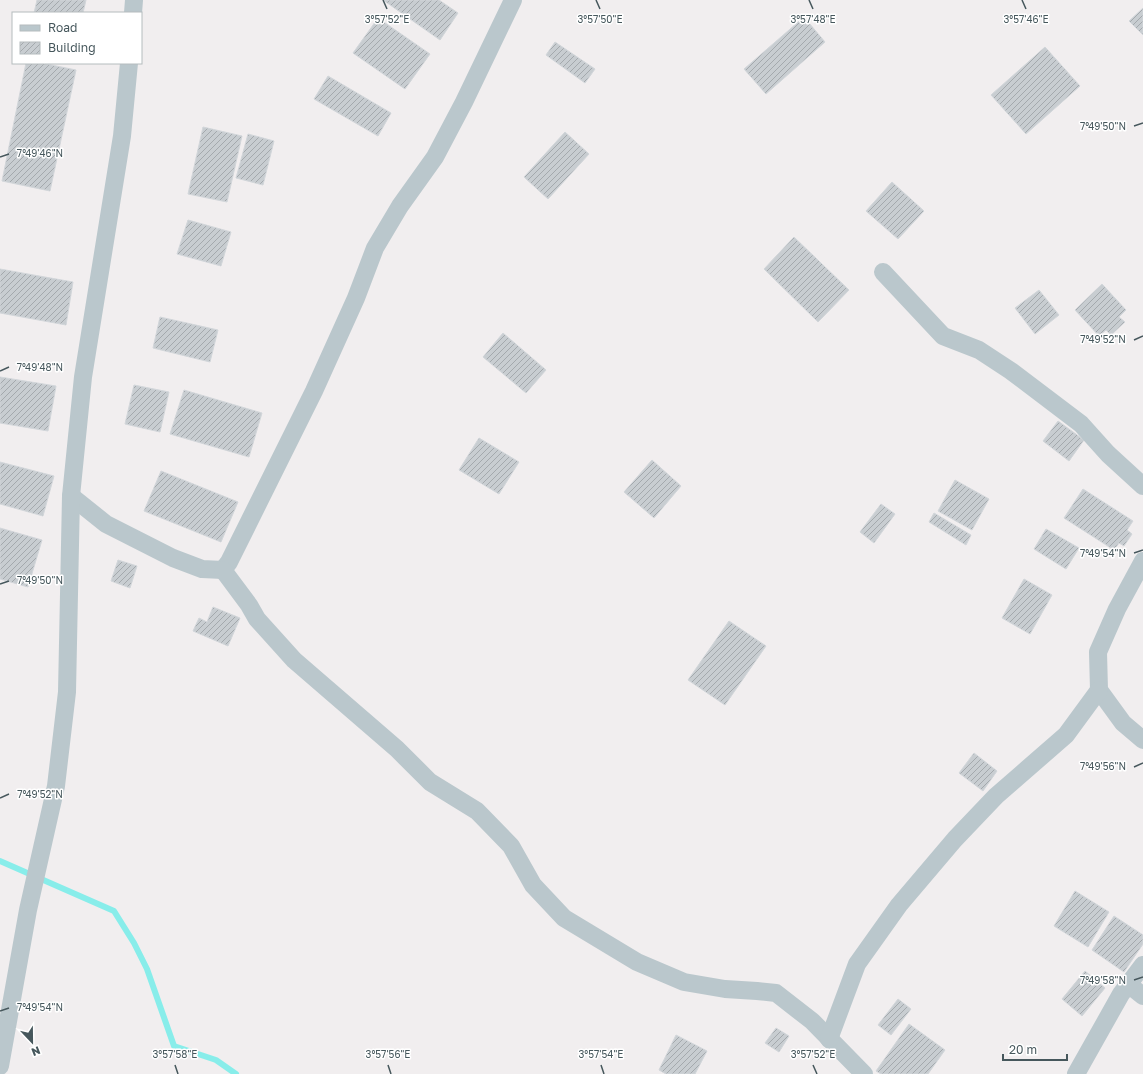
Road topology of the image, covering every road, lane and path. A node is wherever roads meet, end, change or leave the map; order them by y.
1 (134, 0) edge
2 (514, 0) edge
3 (133, 12) edge
4 (128, 64) edge
5 (883, 272) dead end
6 (1143, 486) edge
7 (72, 496) junction
8 (1143, 561) edge
9 (223, 570) junction
10 (1099, 690) junction
11 (1143, 740) edge
12 (1143, 965) edge
13 (1128, 984) junction
14 (1143, 996) edge
15 (829, 1039) junction
16 (0, 1066) edge
17 (864, 1074) edge
18 (1076, 1074) edge

1 - 3 street
2 - 9 street
4 - 7 street
5 - 6 street
7 - 9 street
7 - 16 street
8 - 10 street
9 - 15 street
10 - 11 street
10 - 15 street
12 - 13 street
13 - 14 street
13 - 18 street
15 - 17 street

